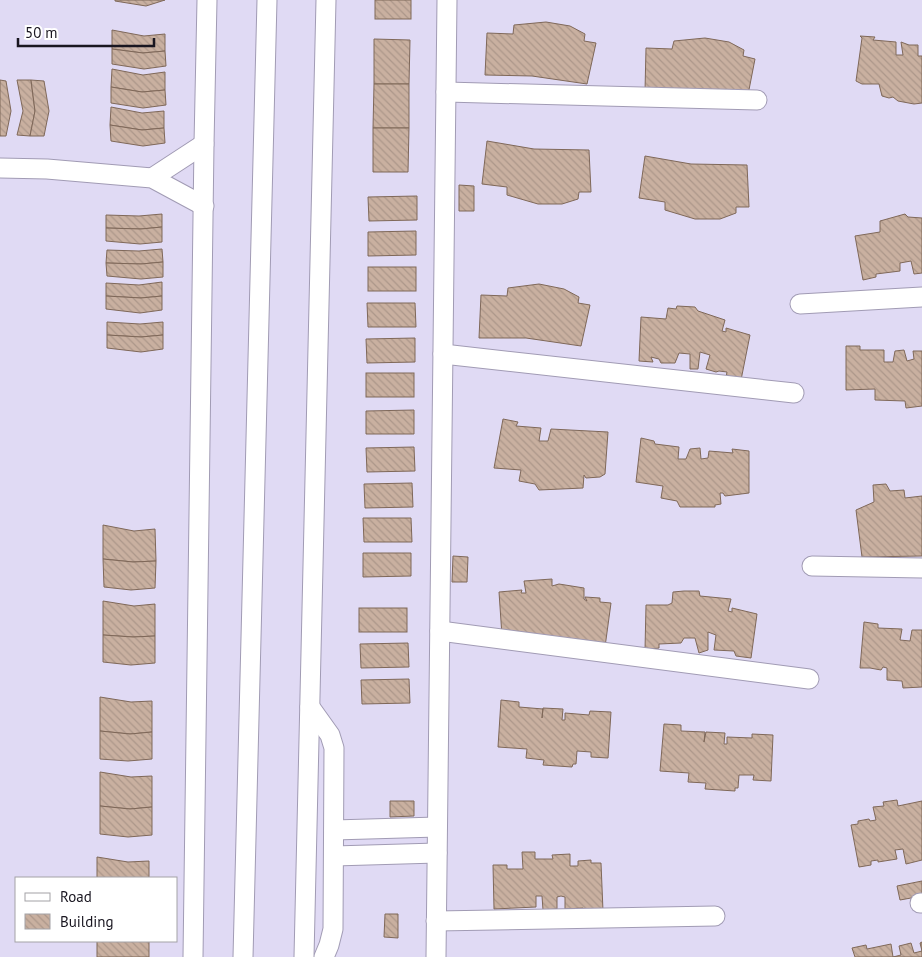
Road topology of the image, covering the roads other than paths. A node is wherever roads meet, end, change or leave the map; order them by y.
1 (208, 0) edge
2 (267, 0) edge
3 (326, 0) edge
4 (447, 0) edge
5 (446, 92) junction
6 (756, 100) dead end
7 (204, 144) junction
8 (0, 168) edge
9 (152, 178) junction
10 (204, 206) junction
11 (922, 297) edge
12 (800, 304) dead end
13 (443, 354) junction
14 (794, 393) dead end
15 (812, 566) dead end
16 (922, 568) edge
17 (440, 631) junction
18 (809, 679) dead end
19 (310, 708) junction
20 (437, 827) junction
21 (334, 830) junction
22 (437, 853) junction
23 (334, 856) junction
24 (715, 916) dead end
25 (436, 921) junction
26 (193, 957) edge
27 (243, 957) edge
28 (304, 957) edge
29 (324, 957) edge
30 (436, 957) edge

1 - 7 street
2 - 27 street
3 - 19 street
4 - 5 street
5 - 6 street
5 - 13 street
7 - 9 street
7 - 10 street
8 - 9 street
9 - 10 street
10 - 26 street
11 - 12 street
13 - 14 street
13 - 17 street
15 - 16 street
17 - 18 street
17 - 20 street
19 - 21 street
19 - 28 street
20 - 21 street
20 - 22 street
21 - 23 street
22 - 23 street
22 - 25 street
23 - 29 street
24 - 25 street
25 - 30 street

